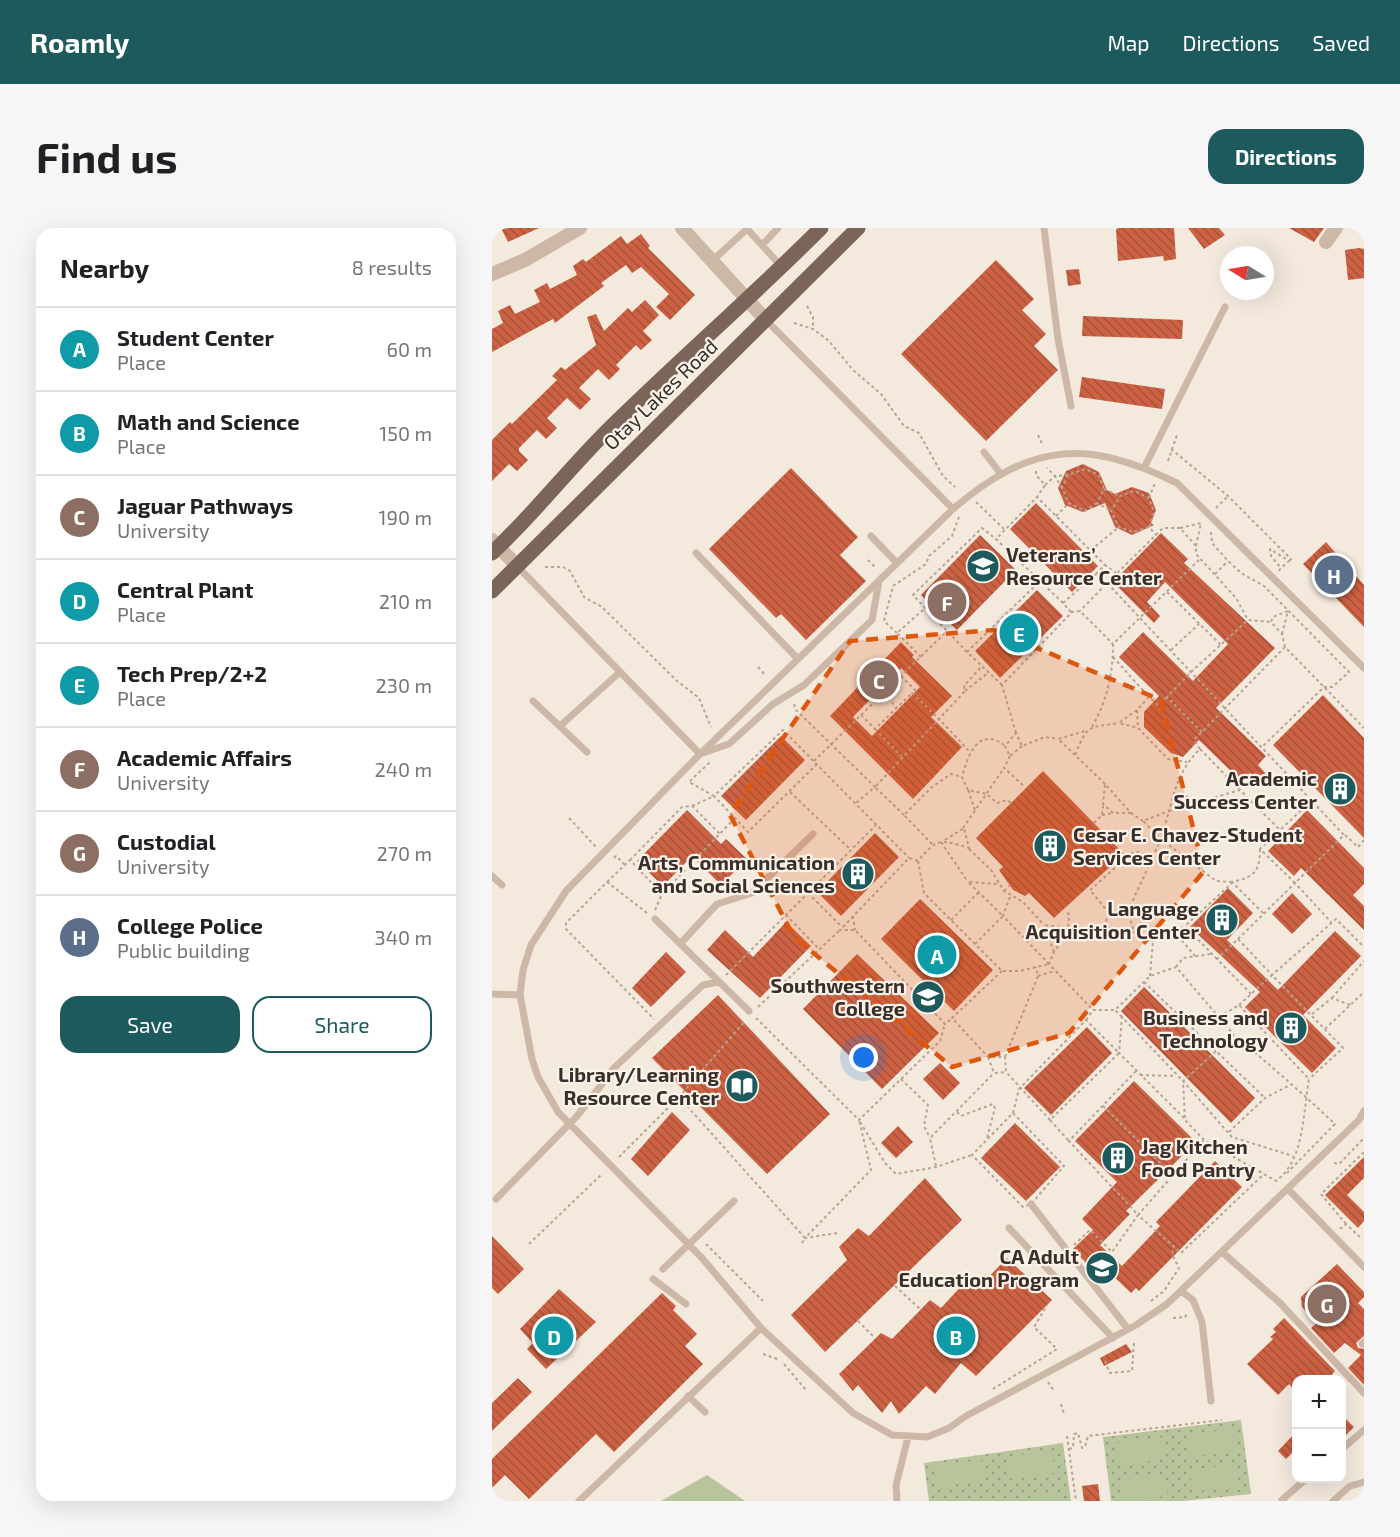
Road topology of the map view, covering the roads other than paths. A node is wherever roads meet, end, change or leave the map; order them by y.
1 (580, 228) edge
2 (682, 228) edge
3 (747, 228) edge
4 (778, 228) edge
5 (821, 228) edge
6 (858, 228) edge
7 (1044, 228) edge
8 (1336, 228) edge
9 (1326, 242) dead end
10 (762, 245) junction
11 (712, 262) junction
12 (782, 267) junction
13 (492, 274) edge
14 (748, 301) junction
15 (1225, 307) dead end
16 (766, 320) junction
17 (1071, 406) dead end
18 (984, 452) dead end
19 (1144, 468) junction
20 (1000, 473) junction
21 (953, 509) junction
22 (871, 536) dead end
23 (494, 547) edge
24 (696, 553) dead end
25 (897, 563) junction
26 (517, 566) junction
27 (879, 581) junction
28 (492, 591) edge
29 (798, 659) junction
30 (1364, 668) edge
31 (620, 672) junction
32 (533, 700) dead end
33 (560, 726) junction
34 (587, 752) dead end
35 (700, 754) junction
36 (813, 834) dead end
37 (492, 876) edge
38 (502, 885) dead end
39 (654, 919) dead end
40 (680, 944) junction
41 (719, 982) junction
42 (492, 994) edge
43 (520, 995) junction
44 (750, 1012) road end
45 (1364, 1111) edge
46 (569, 1123) junction
47 (1288, 1189) junction
48 (496, 1199) dead end
49 (734, 1201) dead end
50 (1031, 1204) road end
51 (1010, 1228) dead end
52 (688, 1244) junction
53 (1222, 1252) junction
54 (1364, 1266) edge
55 (663, 1269) dead end
56 (654, 1279) dead end
57 (1181, 1291) junction
58 (686, 1304) dead end
59 (762, 1328) junction
60 (1128, 1329) junction
61 (1113, 1338) junction
62 (1364, 1393) edge
63 (688, 1396) junction
64 (1211, 1401) dead end
65 (705, 1412) dead end
66 (1364, 1430) edge
67 (908, 1437) junction
68 (1346, 1445) edge
69 (1364, 1482) edge
70 (1302, 1483) edge
71 (1282, 1500) edge
72 (579, 1501) edge
73 (897, 1501) edge
74 (1333, 1501) edge

1 - 13 street
2 - 11 street
3 - 10 lane
3 - 11 lane
4 - 10 lane
5 - 12 main road, Otay Lakes Road
6 - 16 main road, Otay Lakes Road
7 - 17 lane
8 - 9 street
10 - 12 lane
11 - 14 street
12 - 14 main road, Otay Lakes Road
14 - 16 street
14 - 23 main road, Otay Lakes Road
15 - 19 lane
16 - 21 lane
16 - 26 main road, Otay Lakes Road
18 - 20 lane
19 - 20 lane
19 - 30 lane
20 - 21 lane
21 - 25 lane
22 - 25 lane
23 - 26 street
24 - 29 lane
25 - 27 lane
26 - 28 main road, Otay Lakes Road
26 - 31 lane
27 - 29 lane
27 - 35 lane
29 - 35 lane
31 - 33 lane
31 - 35 lane
32 - 33 lane
33 - 34 lane
35 - 43 lane
36 - 40 lane
37 - 38 lane
39 - 40 lane
40 - 41 lane
41 - 44 lane
41 - 46 lane
42 - 43 lane
43 - 46 lane
45 - 47 lane
46 - 48 lane
46 - 52 lane
47 - 53 lane
47 - 54 lane
49 - 52 lane
50 - 60 lane
51 - 61 lane
52 - 55 lane
52 - 59 lane
53 - 57 lane
53 - 62 lane
56 - 58 lane
57 - 60 lane
57 - 64 lane
59 - 63 lane
59 - 67 lane
60 - 61 lane
61 - 67 lane
63 - 65 lane
63 - 72 lane
66 - 68 lane
67 - 73 lane
69 - 74 lane
70 - 71 lane

